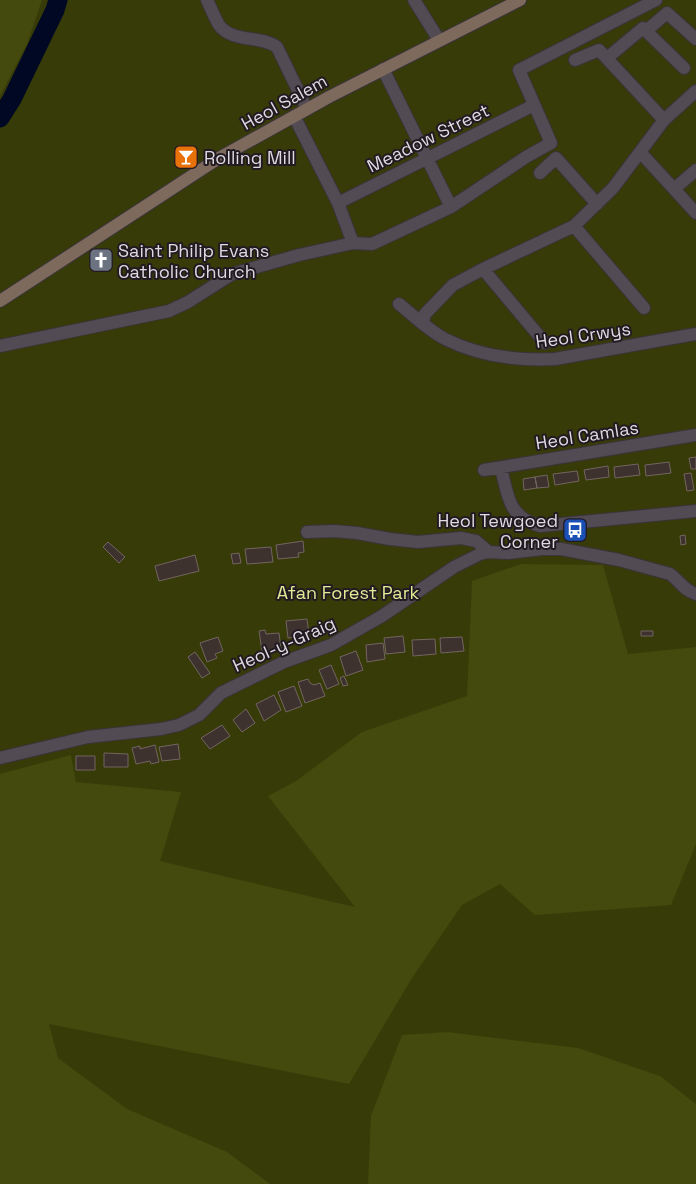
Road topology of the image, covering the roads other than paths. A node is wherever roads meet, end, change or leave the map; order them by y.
1 (207, 0) edge
2 (414, 0) edge
3 (520, 0) edge
4 (656, 0) edge
5 (646, 31) junction
6 (439, 40) junction
7 (696, 40) edge
8 (607, 58) junction
9 (575, 60) dead end
10 (684, 68) dead end
11 (383, 69) junction
12 (696, 91) edge
13 (534, 105) junction
14 (307, 109) junction
15 (294, 116) junction
16 (664, 120) junction
17 (640, 152) junction
18 (427, 158) junction
19 (696, 170) edge
20 (540, 173) dead end
21 (674, 189) junction
22 (338, 203) junction
23 (597, 204) junction
24 (451, 207) junction
25 (696, 213) edge
26 (574, 226) junction
27 (353, 243) junction
28 (483, 269) junction
29 (0, 301) edge
30 (399, 304) dead end
31 (644, 308) dead end
32 (423, 323) junction
33 (696, 334) edge
34 (544, 343) dead end
35 (0, 346) edge
36 (696, 435) edge
37 (501, 468) junction
38 (484, 470) dead end
39 (696, 511) edge
40 (307, 532) dead end
41 (489, 552) junction
42 (691, 593) edge
43 (0, 758) edge

1 - 14 street
2 - 6 street
3 - 6 main road, Heol Salem
4 - 13 street
5 - 7 street
5 - 8 street
5 - 10 street
6 - 11 main road, Heol Salem
8 - 9 street
8 - 16 street
11 - 14 main road, Heol Salem
11 - 18 street
12 - 16 street
13 - 18 street, Meadow Street
13 - 24 street
14 - 15 main road, Heol Salem
15 - 22 street
15 - 29 main road, Heol Salem
16 - 17 street
17 - 21 street
17 - 23 street
18 - 22 street, Meadow Street
18 - 24 street
19 - 21 street
20 - 23 street
21 - 25 street
22 - 27 street
23 - 26 street
24 - 27 street
26 - 28 street
26 - 31 street
27 - 35 street
28 - 32 street
28 - 34 street
30 - 32 street, Heol Crwys
32 - 33 street, Heol Crwys
36 - 37 street, Heol Camlas
37 - 38 street, Heol Camlas
37 - 39 street
40 - 41 street
41 - 42 street, Heol-y-Graig
41 - 43 street, Heol-y-Graig

